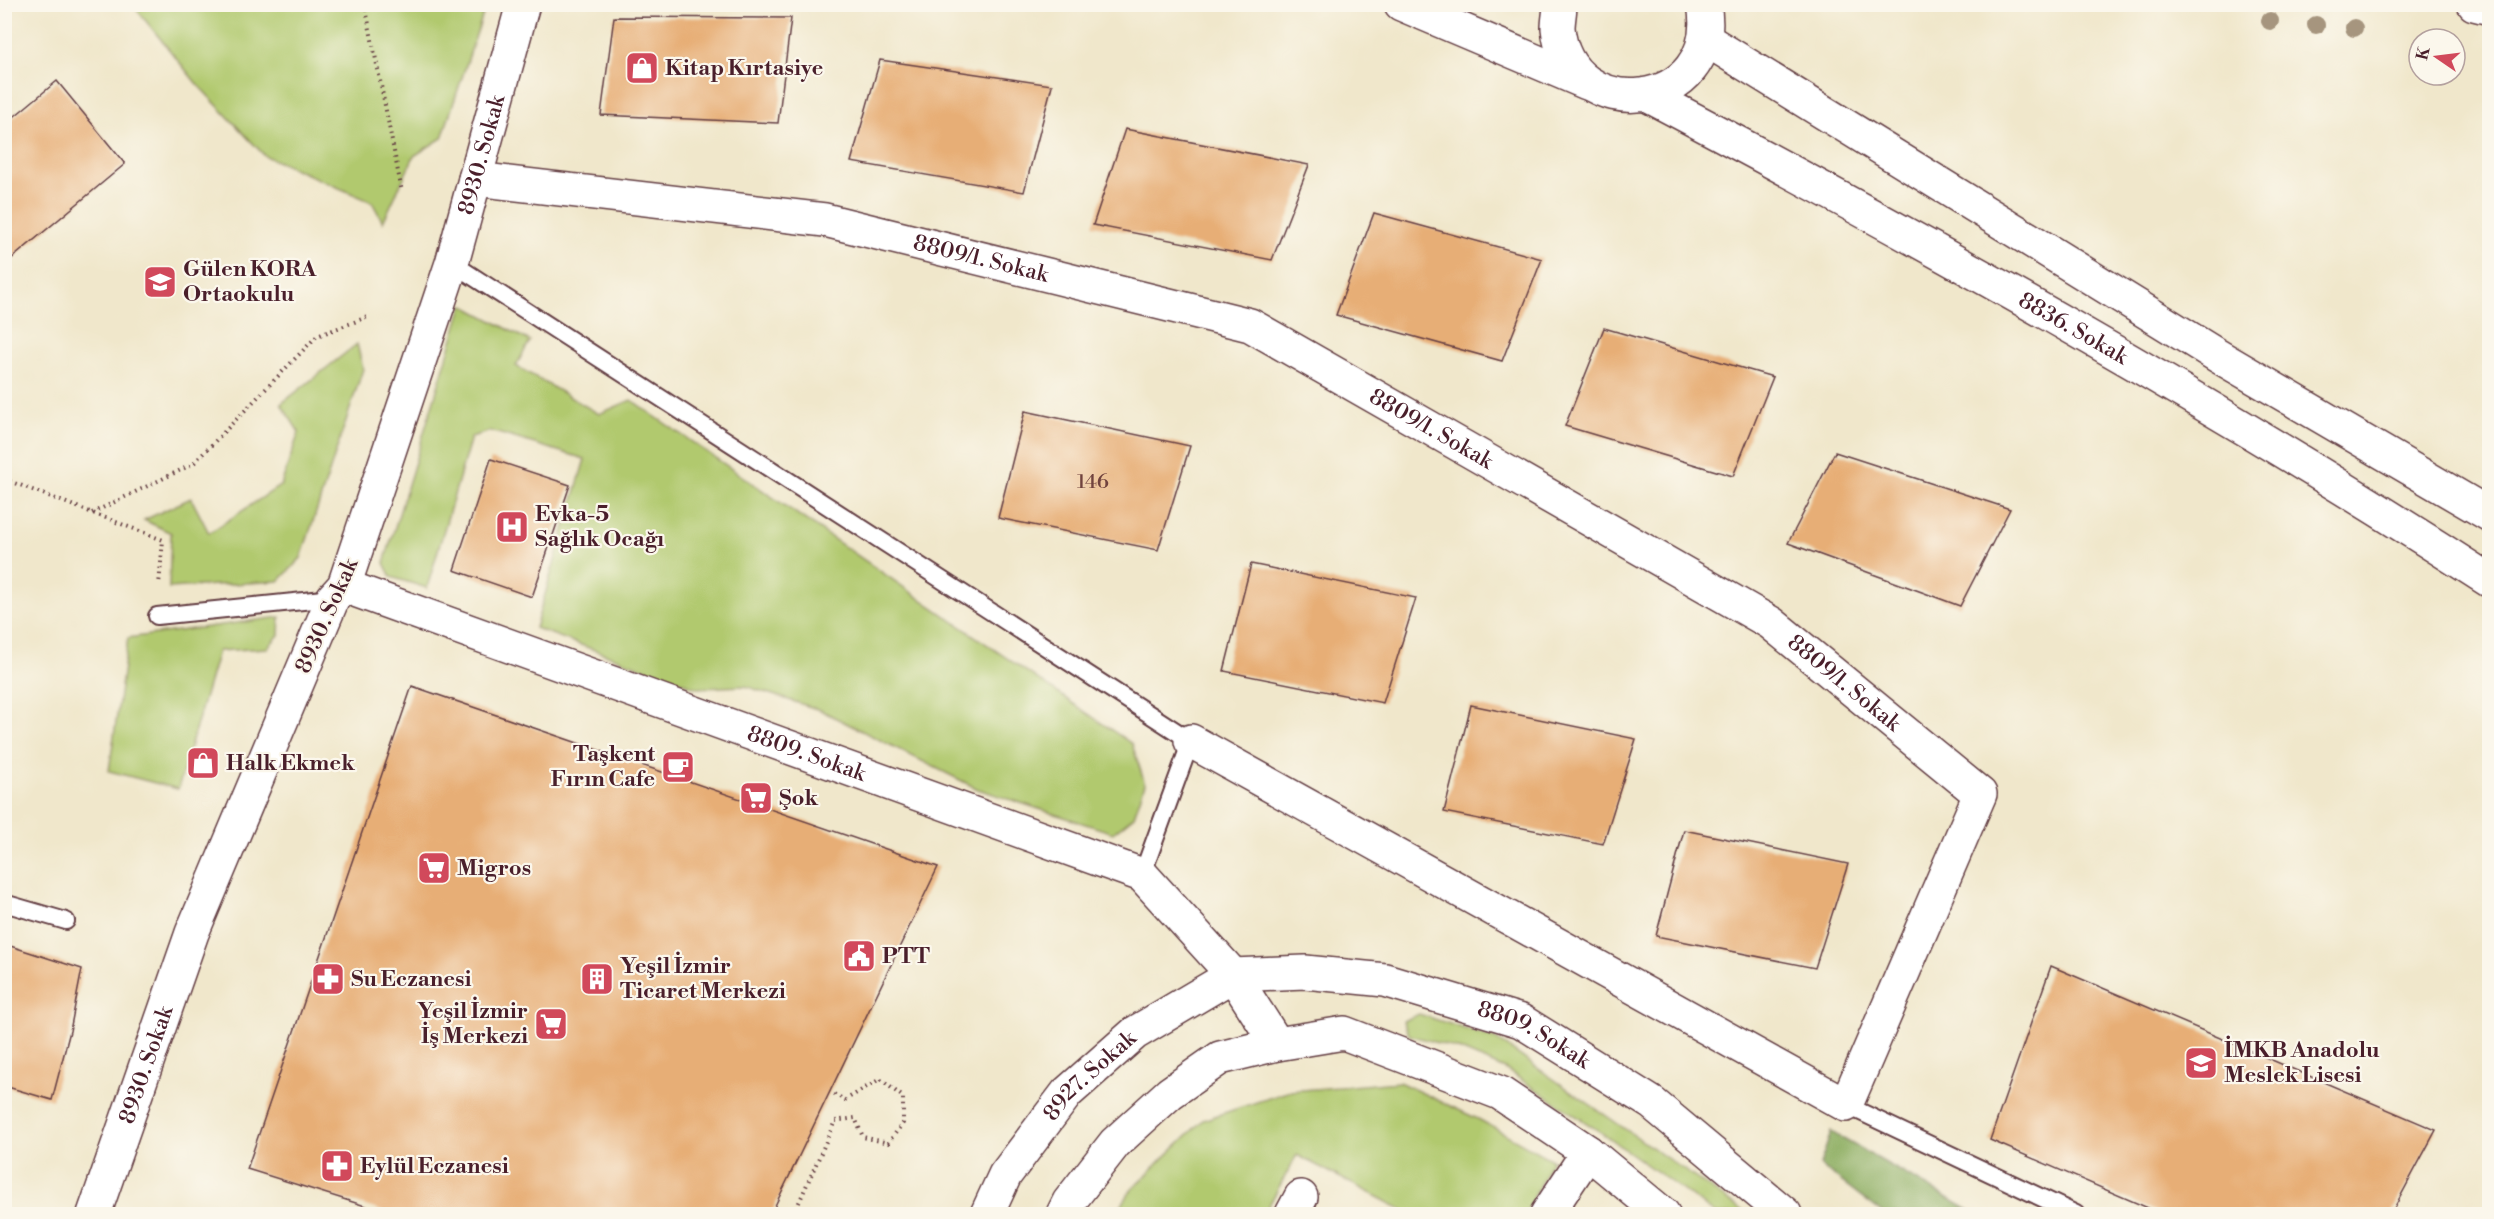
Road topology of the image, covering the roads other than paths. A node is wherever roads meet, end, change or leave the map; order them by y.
1 (523, 4) edge
2 (1401, 4) edge
3 (1560, 4) edge
4 (2474, 4) edge
5 (2490, 8) edge
6 (1707, 17) edge
7 (1599, 88) junction
8 (1647, 95) junction
9 (475, 179) junction
10 (452, 263) junction
11 (2490, 515) edge
12 (2490, 581) edge
13 (338, 592) junction
14 (157, 616) road end
15 (1191, 741) junction
16 (1142, 875) junction
17 (4, 903) edge
18 (66, 921) dead end
19 (1233, 975) junction
20 (1276, 1044) junction
21 (1846, 1105) junction
22 (1588, 1152) junction
23 (94, 1215) edge
24 (987, 1215) edge
25 (1063, 1215) edge
26 (1547, 1215) edge
27 (1663, 1215) edge
28 (1785, 1215) edge
29 (2076, 1215) edge

1 - 9 street, 8930. Sokak
2 - 7 street
3 - 7 street
4 - 5 street
6 - 8 street
6 - 11 street
7 - 8 street
8 - 12 street, 8836. Sokak
9 - 10 street, 8930. Sokak
9 - 21 street, 8809/1. Sokak
10 - 13 street, 8930. Sokak
10 - 15 lane
13 - 14 lane
13 - 16 street, 8809. Sokak
13 - 23 street, 8930. Sokak
15 - 16 lane
15 - 21 street
16 - 19 street, 8809. Sokak
17 - 18 lane
19 - 20 street, 8809. Sokak
19 - 24 street, 8927. Sokak
19 - 28 street, 8809. Sokak
20 - 22 street
20 - 25 street
21 - 29 lane
22 - 26 street
22 - 27 street

